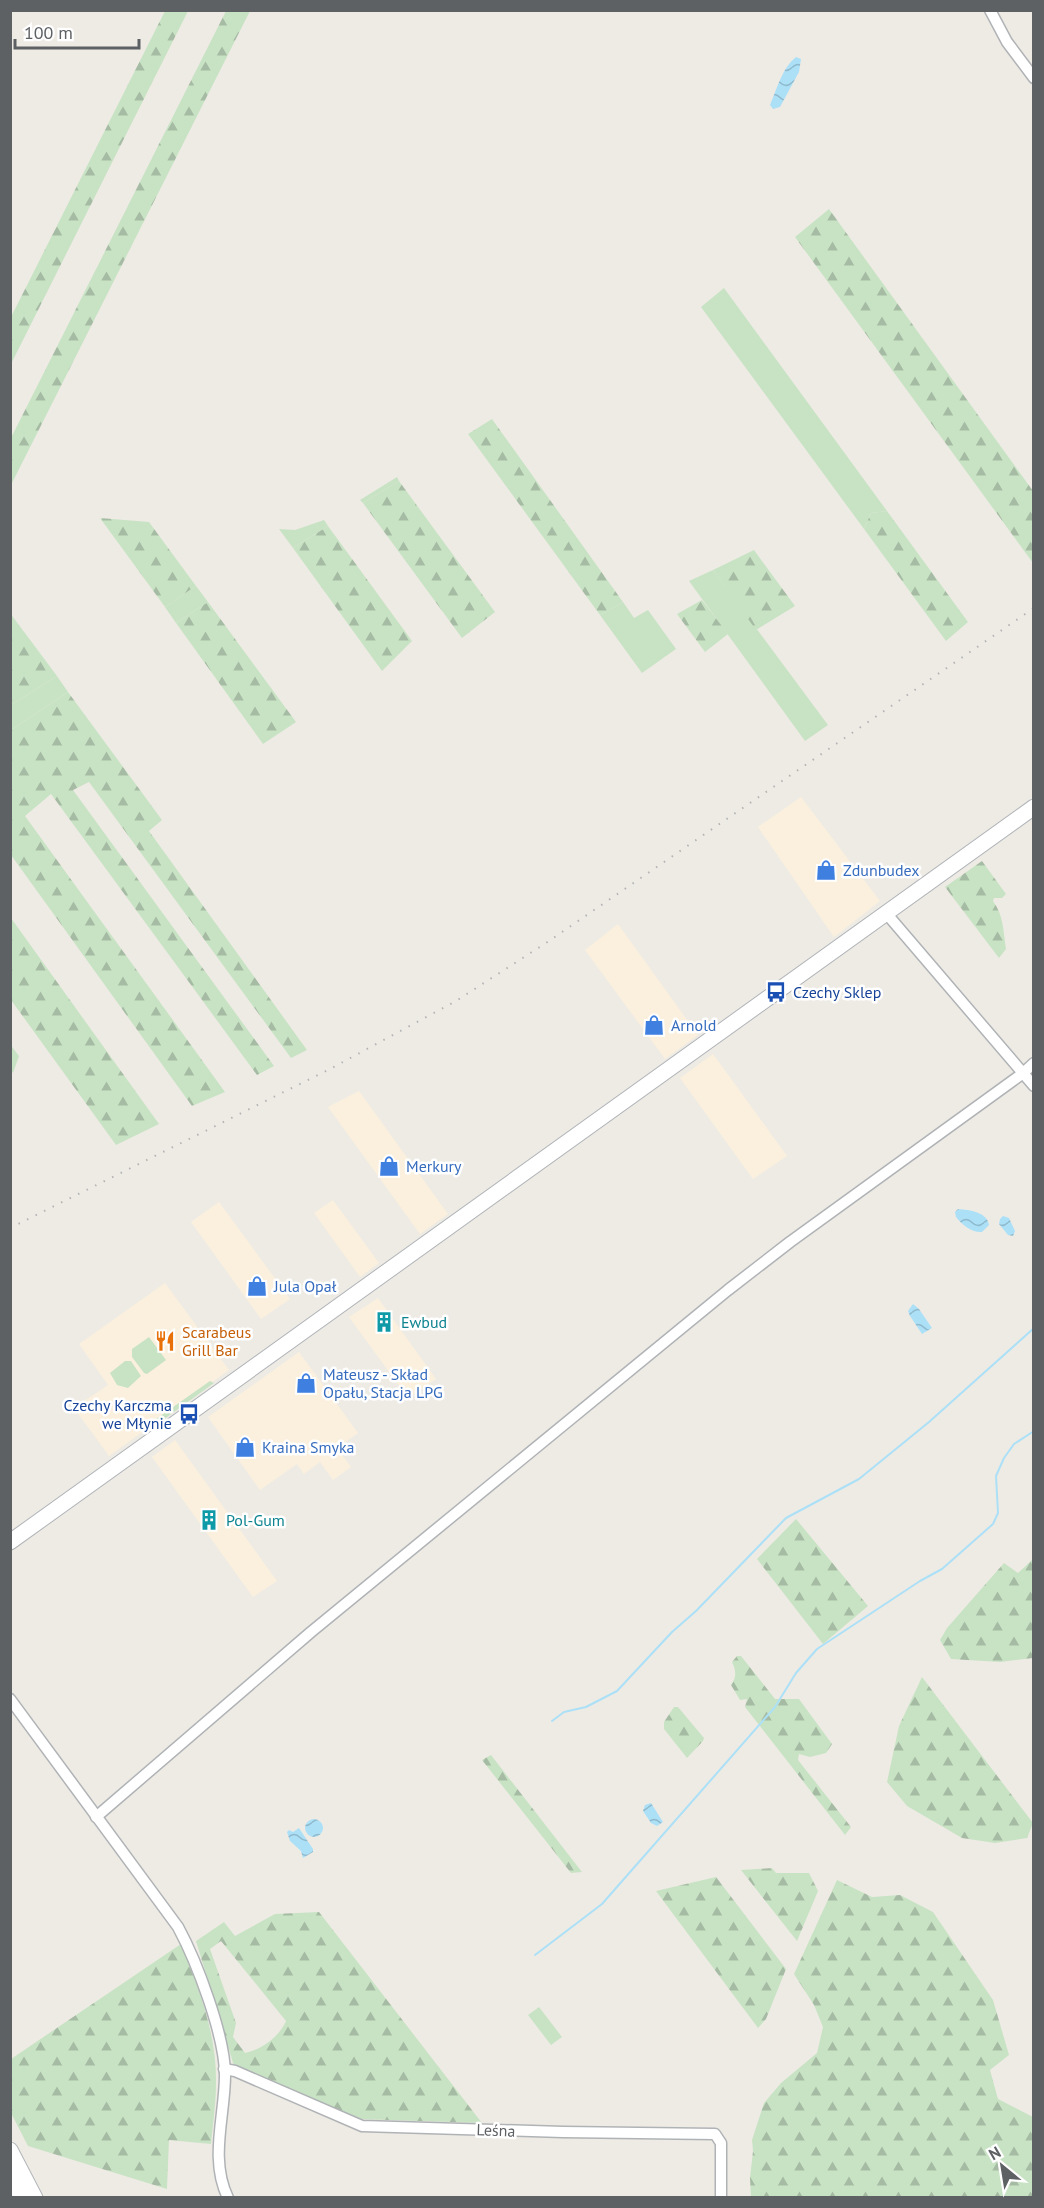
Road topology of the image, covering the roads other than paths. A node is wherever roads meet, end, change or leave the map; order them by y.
1 (990, 10) edge
2 (1034, 78) edge
3 (1034, 807) edge
4 (886, 913) junction
5 (1034, 1063) edge
6 (1022, 1074) junction
7 (1034, 1086) edge
8 (10, 1542) edge
9 (10, 1699) edge
10 (96, 1817) junction
11 (224, 2068) junction
12 (10, 2150) edge
13 (10, 2175) edge
14 (22, 2198) edge
15 (35, 2198) edge
16 (228, 2198) edge
17 (721, 2198) edge

1 - 2 street
3 - 4 main road
4 - 6 street
4 - 8 main road
5 - 6 street
6 - 7 street
6 - 10 street
9 - 10 street
10 - 11 street
11 - 16 street
11 - 17 street, Leśna
12 - 15 main road
13 - 14 main road

